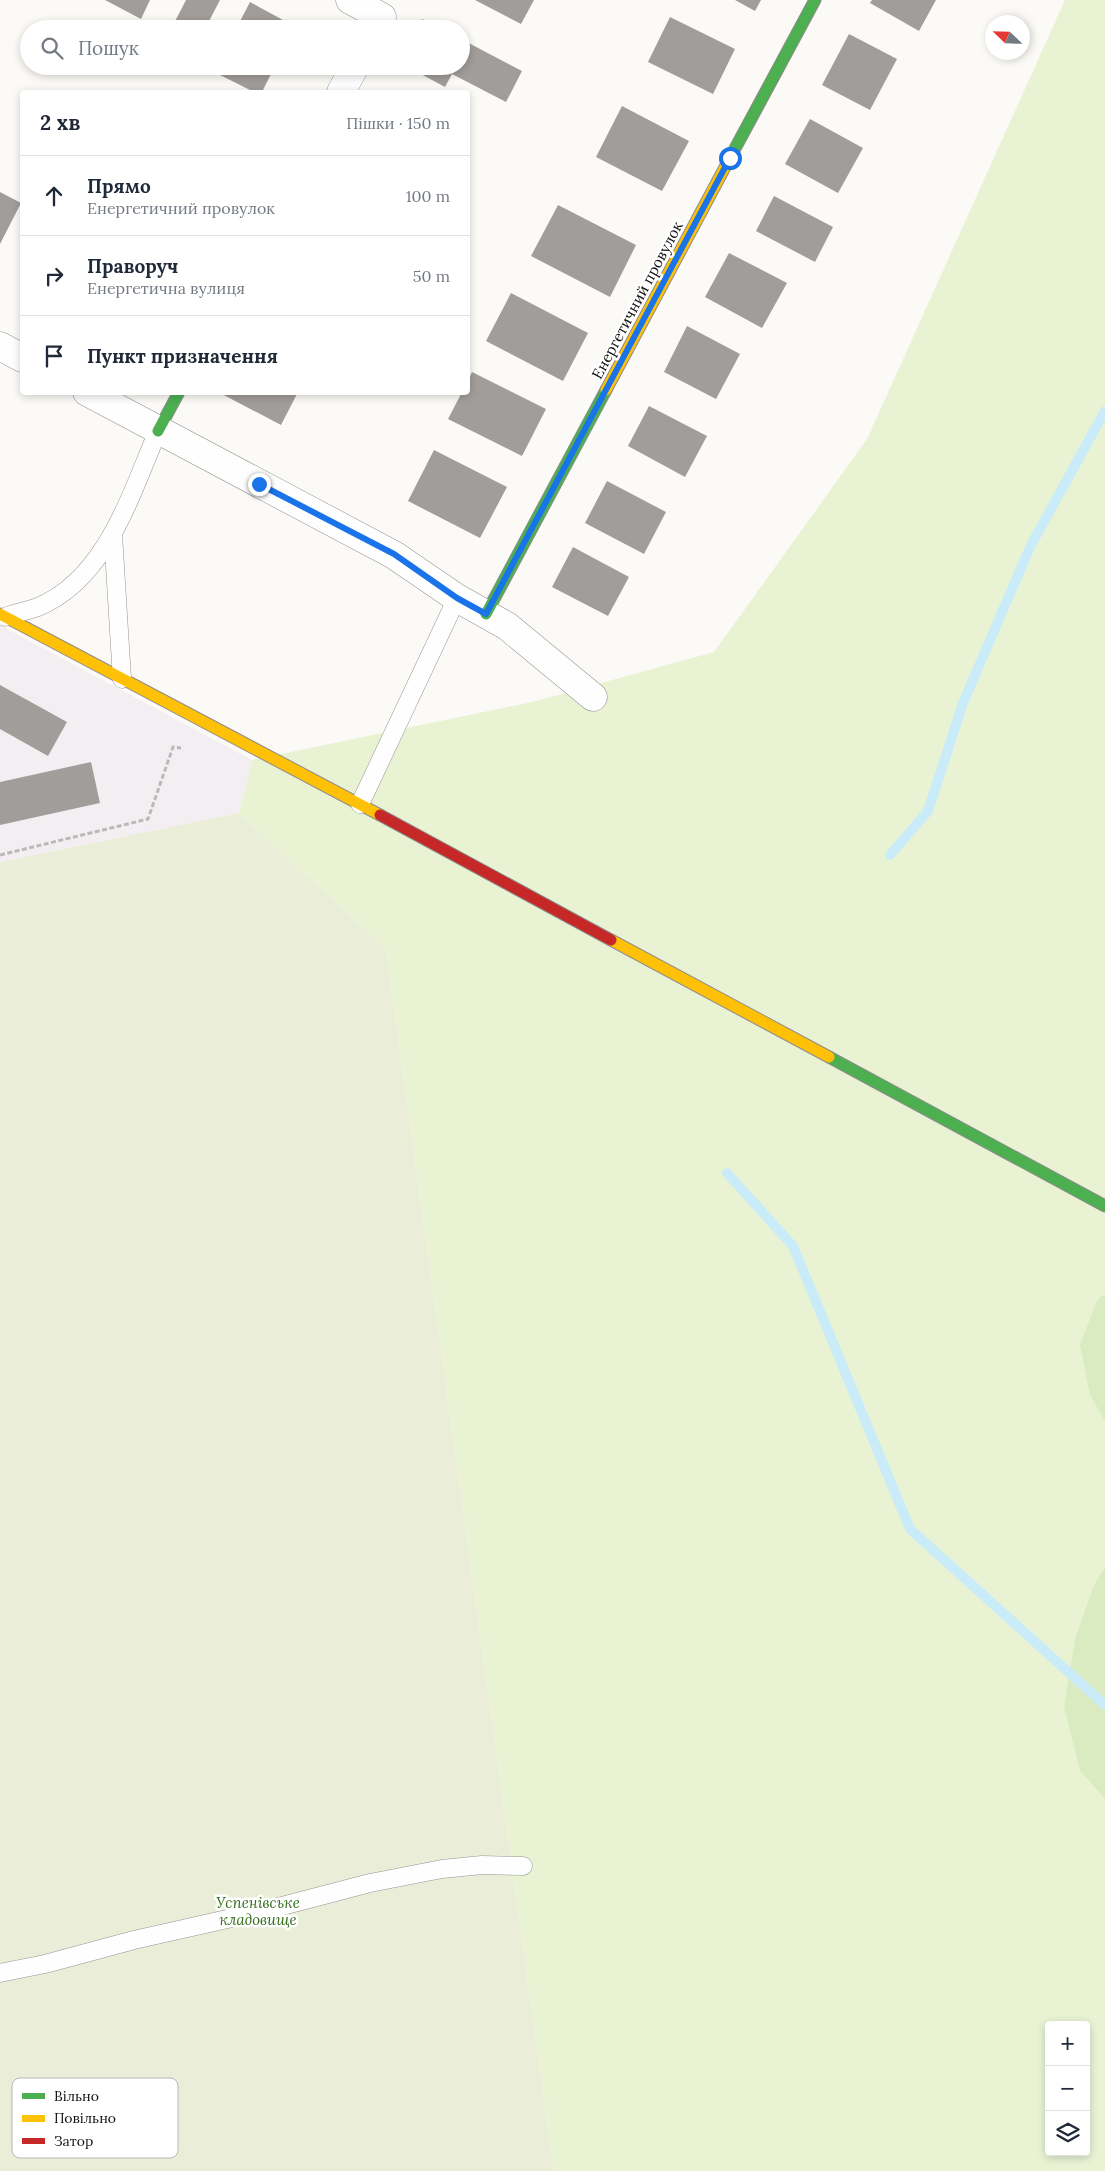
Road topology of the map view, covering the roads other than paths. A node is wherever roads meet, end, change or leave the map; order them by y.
1 (350, 0) edge
2 (815, 0) edge
3 (383, 15) edge
4 (350, 75) edge
5 (342, 90) edge
6 (0, 346) edge
7 (20, 357) edge
8 (92, 395) edge
9 (177, 395) edge
10 (158, 431) junction
11 (113, 534) junction
12 (457, 598) junction
13 (486, 614) junction
14 (2, 615) edge
15 (122, 679) junction
16 (593, 696) dead end
17 (360, 804) junction
18 (1105, 1206) edge
19 (523, 1866) dead end
20 (0, 1973) edge

1 - 3 street
2 - 13 street, Енергетичний провулок
4 - 5 street
6 - 7 street
8 - 10 street
9 - 10 street
10 - 11 lane
10 - 12 street
11 - 14 lane
11 - 15 lane
12 - 13 street
12 - 17 lane
13 - 16 street
14 - 15 street
15 - 17 street
17 - 18 street
19 - 20 lane

